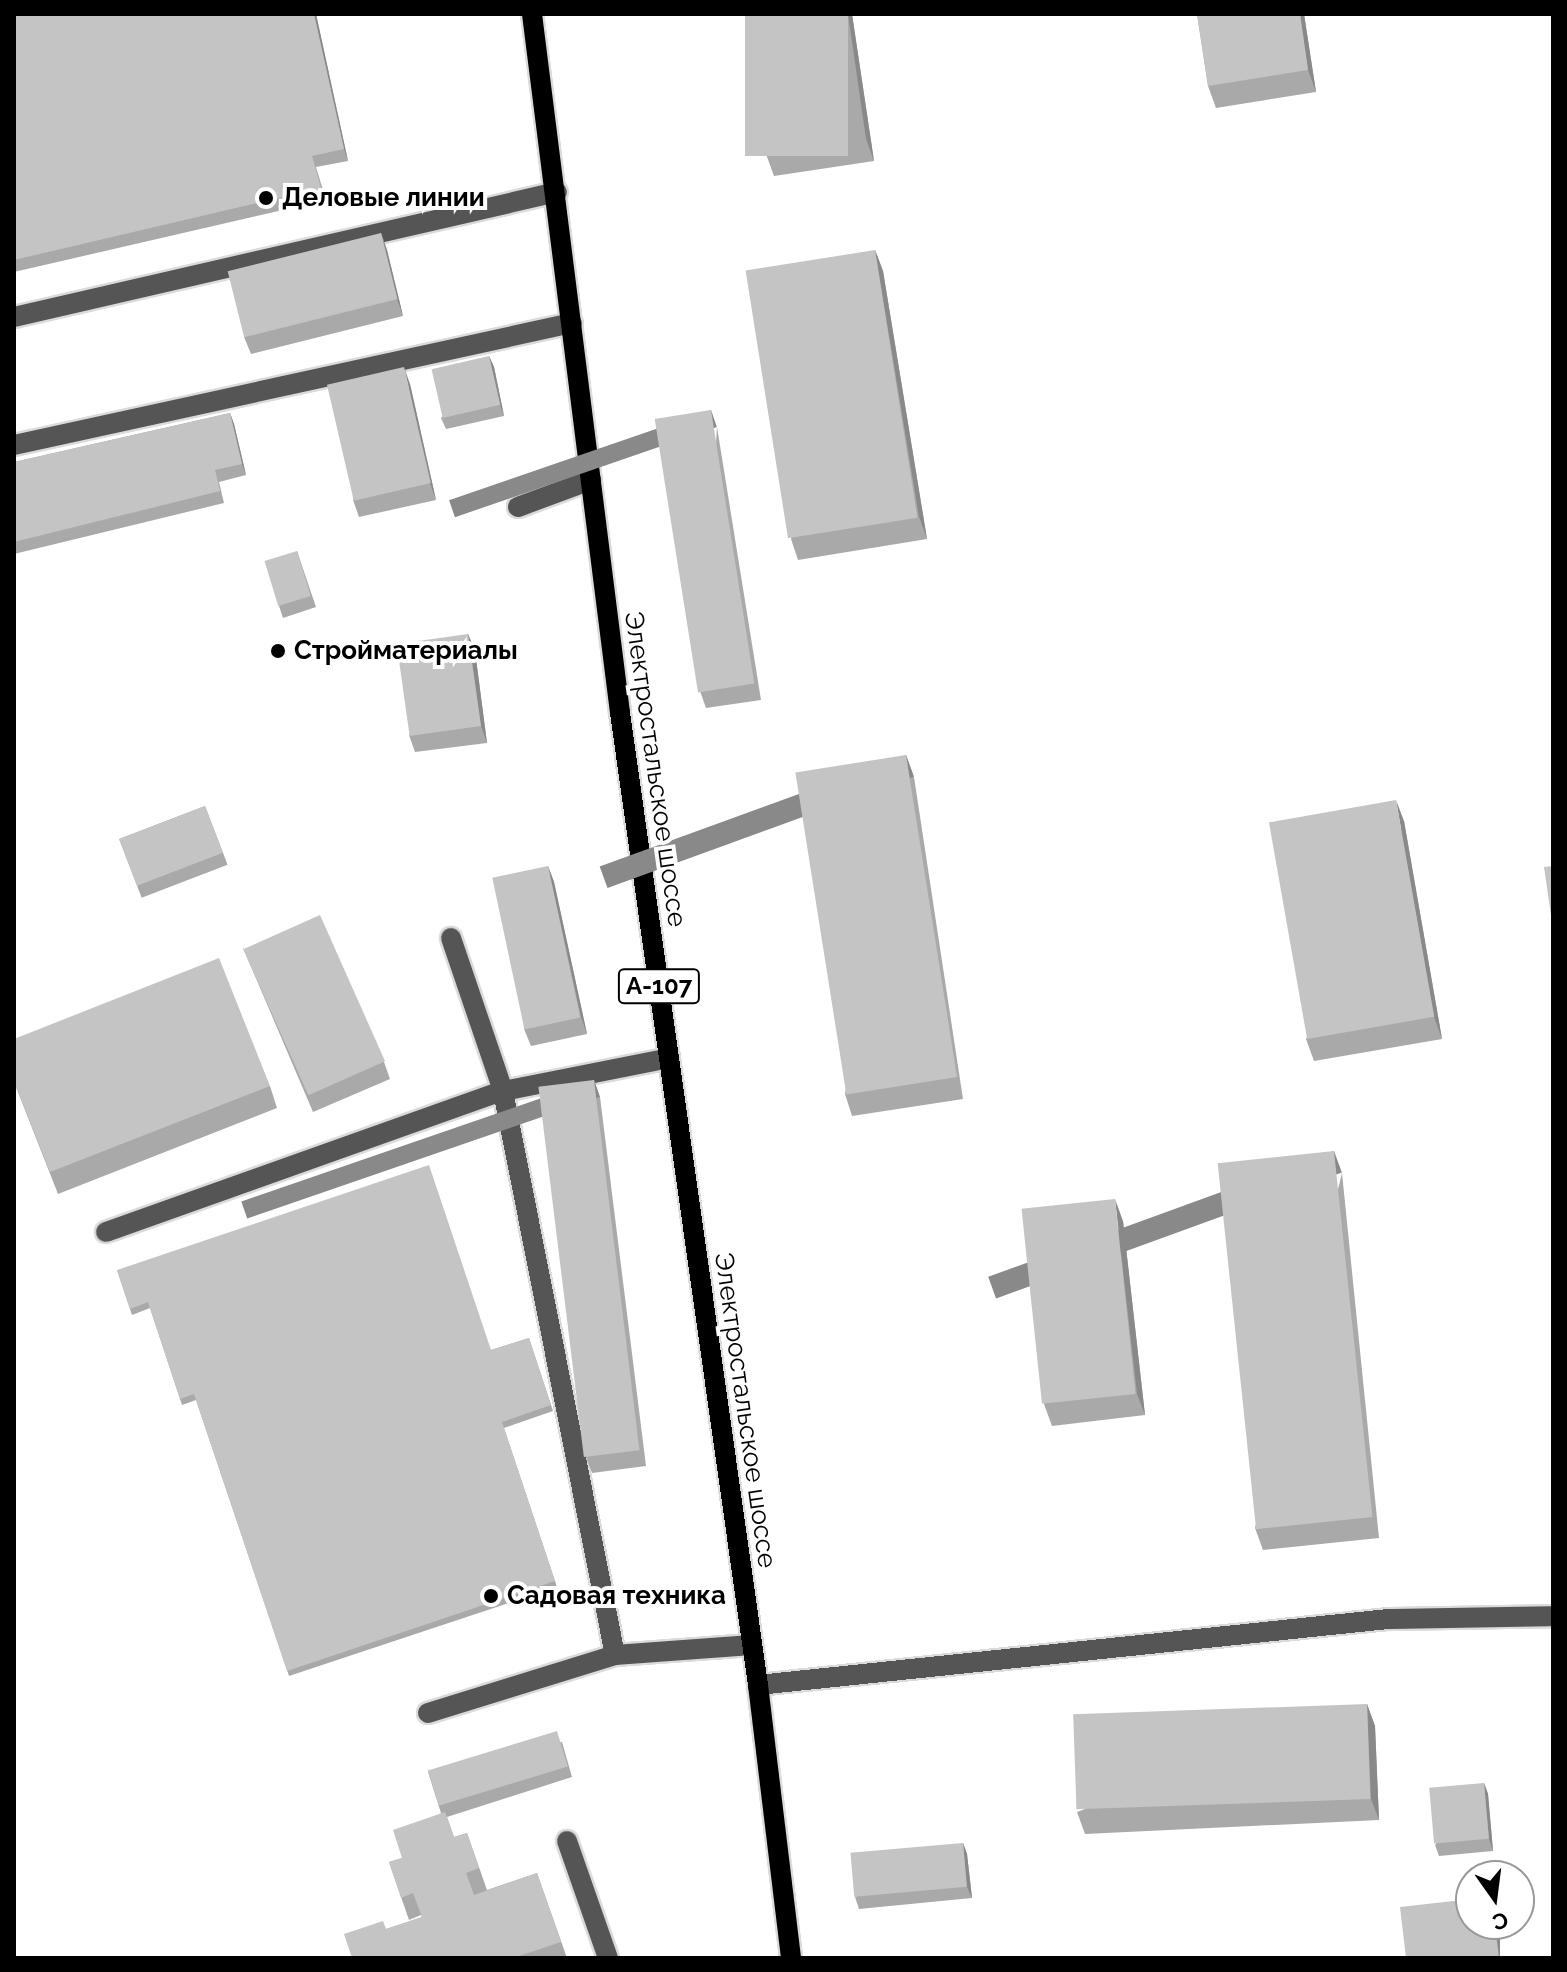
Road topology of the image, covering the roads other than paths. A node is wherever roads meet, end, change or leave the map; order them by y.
1 (532, 14) edge
2 (557, 192) junction
3 (14, 317) edge
4 (572, 323) junction
5 (14, 445) edge
6 (591, 480) junction
7 (518, 507) dead end
8 (451, 938) dead end
9 (669, 1058) junction
10 (503, 1091) junction
11 (106, 1232) dead end
12 (1553, 1616) edge
13 (752, 1645) junction
14 (615, 1655) junction
15 (758, 1685) junction
16 (428, 1713) dead end
17 (567, 1841) dead end
18 (608, 1958) edge
19 (791, 1958) edge

1 - 2 main road, Электростальское шоссе / А-107
2 - 3 lane
2 - 4 main road, Электростальское шоссе / А-107
4 - 5 lane
4 - 6 main road, Электростальское шоссе / А-107
6 - 7 lane
6 - 9 main road, Электростальское шоссе / А-107
8 - 10 lane
9 - 10 lane
9 - 13 main road, Электростальское шоссе / А-107
10 - 11 lane
10 - 14 lane
12 - 15 lane
13 - 14 lane
13 - 15 main road, Электростальское шоссе / А-107
14 - 16 lane
15 - 19 main road, Электростальское шоссе / А-107
17 - 18 lane

